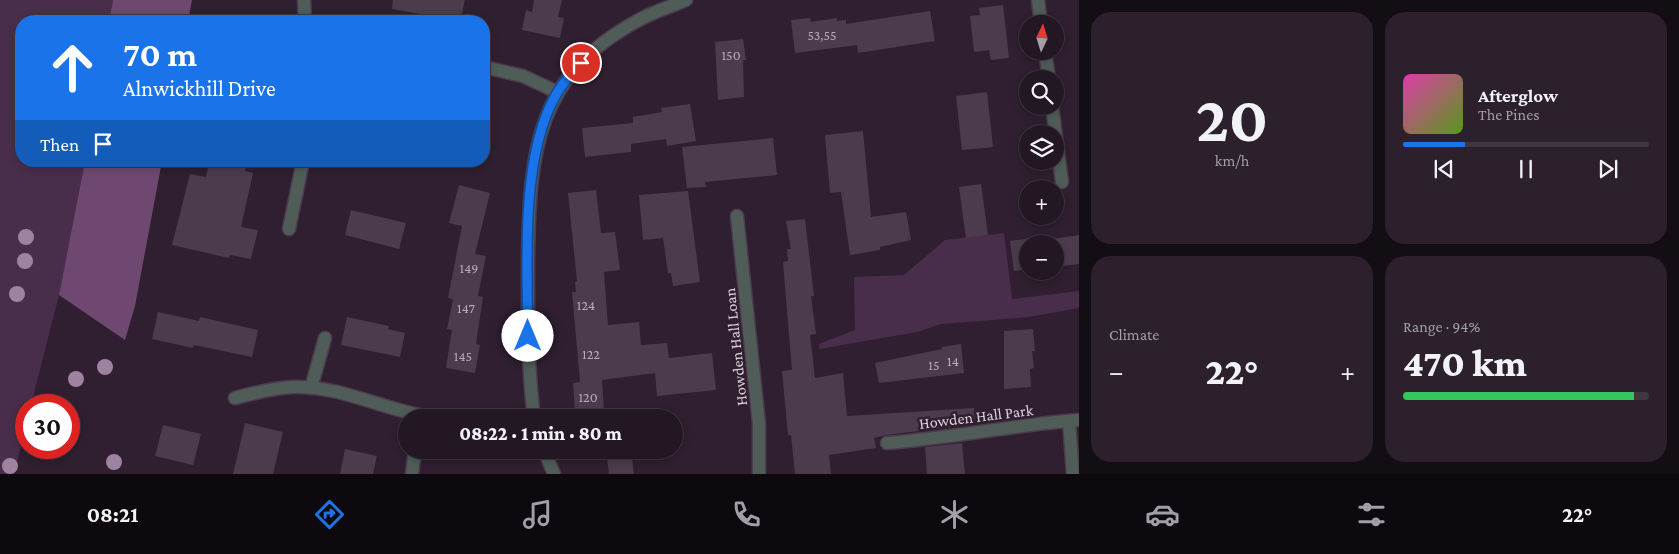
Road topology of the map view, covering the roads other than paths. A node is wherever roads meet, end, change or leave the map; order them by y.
1 (304, 0) edge
2 (686, 0) edge
3 (1038, 0) edge
4 (305, 15) edge
5 (1040, 15) edge
6 (490, 68) edge
7 (557, 92) junction
8 (1053, 115) edge
9 (302, 167) edge
10 (1062, 180) edge
11 (737, 216) dead end
12 (289, 229) dead end
13 (325, 338) dead end
14 (312, 388) junction
15 (235, 398) dead end
16 (532, 409) edge
17 (398, 410) edge
18 (1074, 420) edge
19 (887, 443) dead end
20 (414, 459) edge
21 (548, 459) edge
22 (412, 474) edge
23 (554, 474) edge
24 (759, 474) edge
25 (1073, 474) edge

1 - 4 street
2 - 7 street
3 - 5 street
6 - 7 street
7 - 16 street
8 - 10 street
9 - 12 street
11 - 24 street, Howden Hall Loan
13 - 14 street
14 - 15 street
14 - 17 street
18 - 19 street, Howden Hall Park
18 - 25 street, Howden Hall Park
20 - 22 street
21 - 23 street

